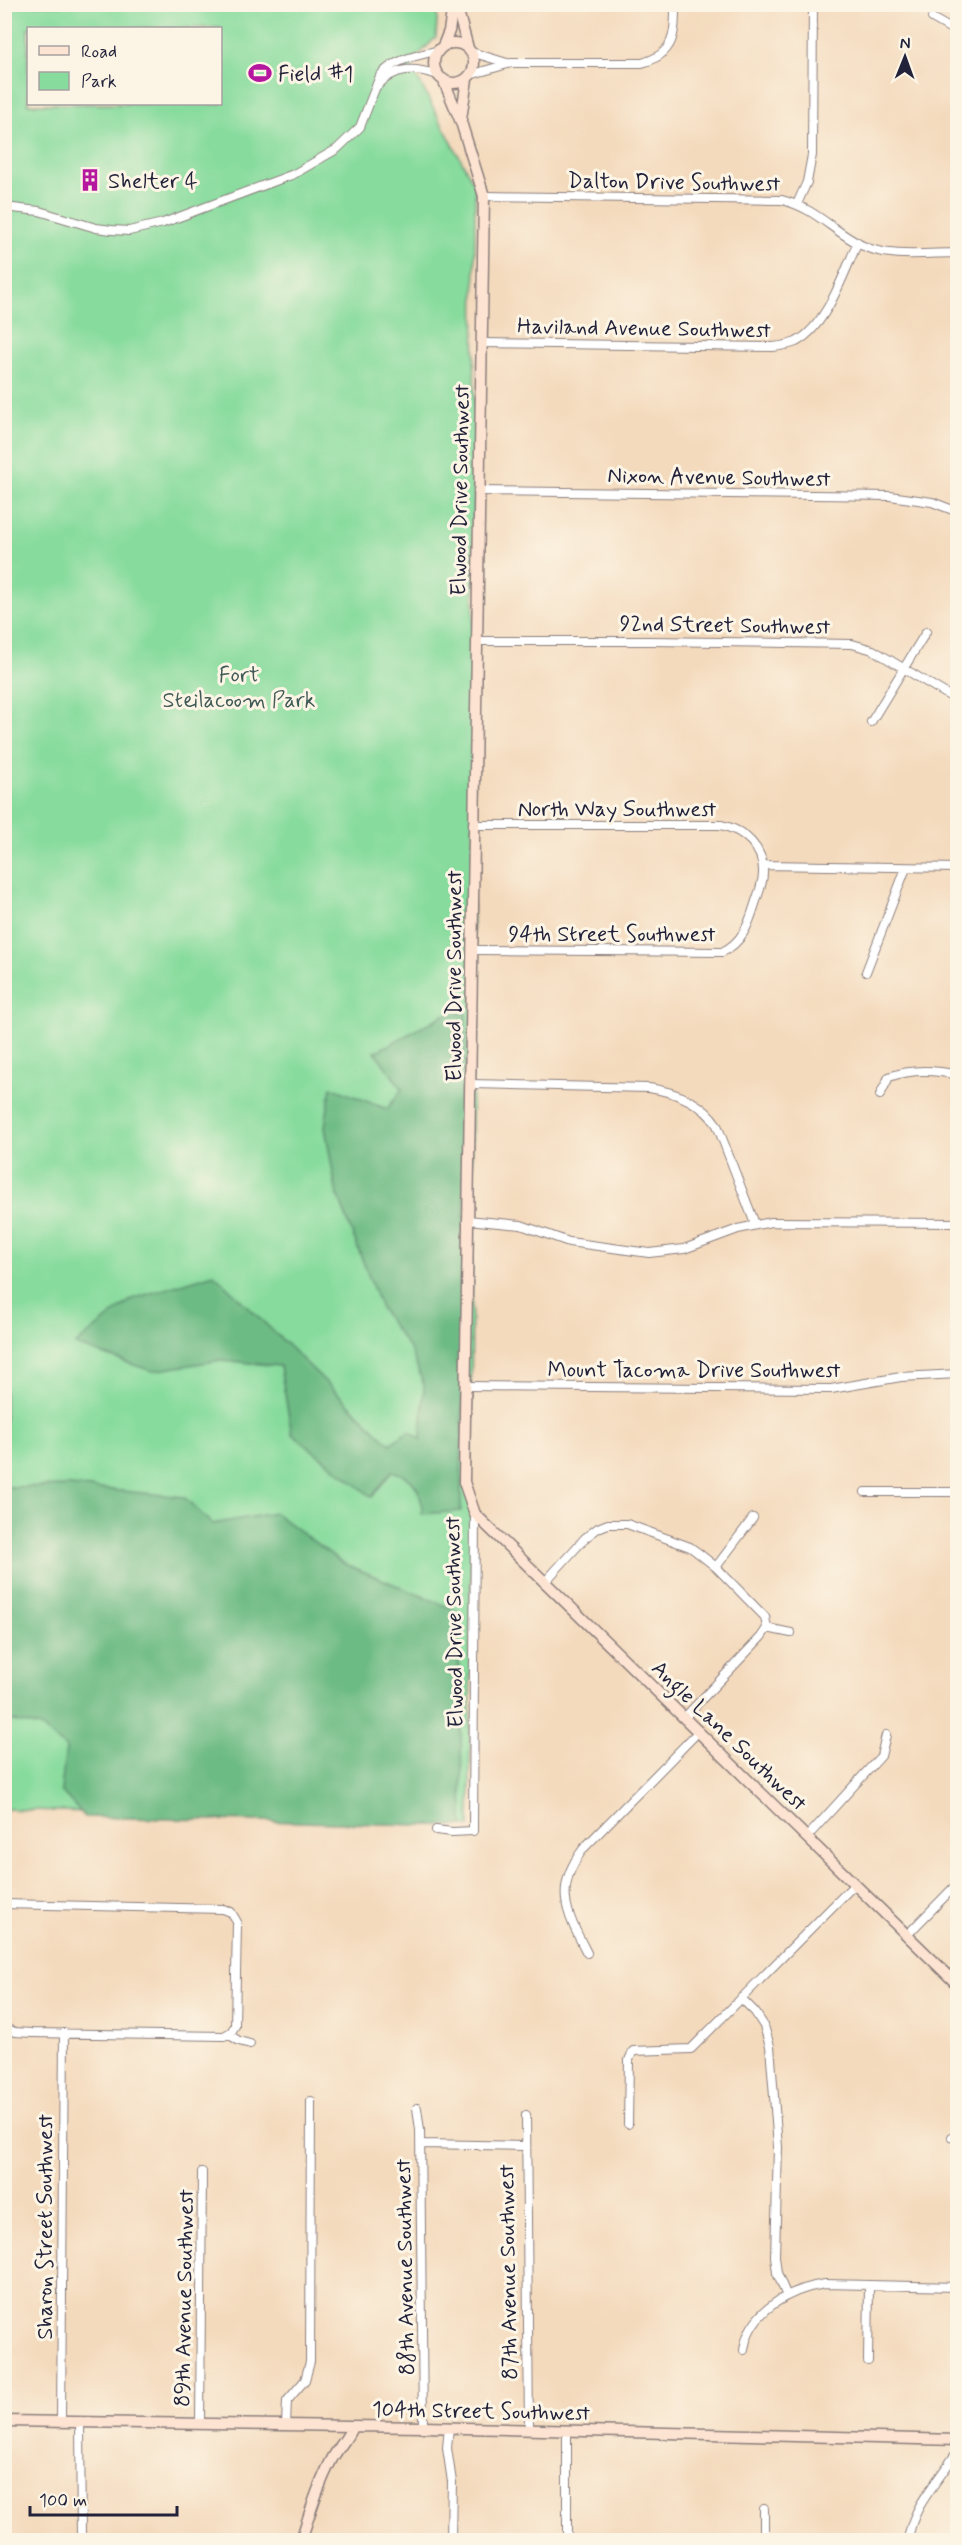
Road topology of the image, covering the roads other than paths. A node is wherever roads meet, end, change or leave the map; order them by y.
1 (455, 4) edge
2 (675, 4) edge
3 (813, 4) edge
4 (932, 18) dead end
5 (957, 33) edge
6 (441, 48) junction
7 (470, 50) junction
8 (511, 63) junction
9 (440, 77) junction
10 (468, 77) junction
11 (377, 87) junction
12 (461, 122) junction
13 (484, 196) junction
14 (797, 204) junction
15 (4, 207) edge
16 (858, 242) junction
17 (957, 253) edge
18 (481, 343) junction
19 (478, 491) junction
20 (957, 512) edge
21 (926, 632) dead end
22 (477, 641) junction
23 (904, 669) junction
24 (957, 701) edge
25 (871, 722) dead end
26 (473, 825) junction
27 (763, 865) junction
28 (906, 868) junction
29 (957, 868) edge
30 (472, 950) junction
31 (866, 972) dead end
32 (957, 1075) edge
33 (471, 1084) junction
34 (880, 1095) dead end
35 (467, 1220) junction
36 (957, 1223) edge
37 (755, 1224) junction
38 (957, 1374) edge
39 (466, 1386) junction
40 (865, 1492) dead end
41 (957, 1492) edge
42 (475, 1514) junction
43 (753, 1518) dead end
44 (717, 1567) junction
45 (544, 1582) junction
46 (767, 1628) junction
47 (791, 1633) dead end
48 (685, 1717) junction
49 (699, 1731) junction
50 (886, 1736) dead end
51 (436, 1830) dead end
52 (807, 1837) junction
53 (957, 1883) edge
54 (855, 1884) junction
55 (4, 1904) edge
56 (906, 1935) junction
57 (587, 1953) dead end
58 (957, 1984) edge
59 (741, 1998) junction
60 (4, 2028) edge
61 (63, 2033) junction
62 (228, 2034) junction
63 (250, 2044) dead end
64 (311, 2101) dead end
65 (417, 2108) dead end
66 (526, 2115) dead end
67 (628, 2124) dead end
68 (421, 2144) junction
69 (525, 2146) junction
70 (202, 2172) dead end
71 (869, 2285) junction
72 (957, 2287) edge
73 (786, 2294) junction
74 (744, 2350) dead end
75 (868, 2361) dead end
76 (4, 2421) edge
77 (61, 2421) junction
78 (80, 2421) junction
79 (200, 2424) junction
80 (286, 2426) junction
81 (352, 2427) junction
82 (423, 2427) junction
83 (449, 2427) junction
84 (529, 2429) junction
85 (567, 2430) junction
86 (957, 2440) edge
87 (957, 2450) edge
88 (764, 2509) dead end
89 (81, 2541) edge
90 (301, 2541) edge
91 (451, 2541) edge
92 (567, 2541) edge
93 (764, 2541) edge
94 (908, 2541) edge

1 - 6 street
1 - 7 street
2 - 8 street
3 - 14 street
4 - 5 street
6 - 7 street
6 - 9 street
6 - 11 street
7 - 8 street
7 - 10 street
8 - 10 street
9 - 10 street
9 - 11 street
9 - 12 street, Elwood Drive Southwest
10 - 12 street, Elwood Drive Southwest
11 - 15 street
12 - 13 street, Elwood Drive Southwest
13 - 14 street, Dalton Drive Southwest
13 - 18 street, Elwood Drive Southwest
14 - 16 street, Dalton Drive Southwest
16 - 17 street, Dalton Drive Southwest
16 - 18 street, Haviland Avenue Southwest
18 - 19 street, Elwood Drive Southwest
19 - 20 street, Nixon Avenue Southwest
19 - 22 street, Elwood Drive Southwest
21 - 23 street
22 - 23 street, 92nd Street Southwest
22 - 26 street, Elwood Drive Southwest
23 - 24 street, 92nd Street Southwest
23 - 25 street
26 - 27 street, North Way Southwest
26 - 30 street, Elwood Drive Southwest
27 - 28 street
27 - 30 street, 94th Street Southwest
28 - 29 street
28 - 31 street
30 - 33 street, Elwood Drive Southwest
32 - 34 street
33 - 35 street, Elwood Drive Southwest
33 - 37 street
35 - 37 street
35 - 39 street, Elwood Drive Southwest
36 - 37 street
38 - 39 street, Mount Tacoma Drive Southwest
39 - 42 street, Elwood Drive Southwest
40 - 41 street
42 - 45 street, Angle Lane Southwest
42 - 51 street, Elwood Drive Southwest
43 - 44 street
44 - 45 street
44 - 46 street
45 - 48 street, Angle Lane Southwest
46 - 47 street
46 - 48 street
48 - 49 street, Angle Lane Southwest
49 - 52 street, Angle Lane Southwest
49 - 57 street
50 - 52 street
52 - 54 street, Angle Lane Southwest
53 - 56 street
54 - 56 street, Angle Lane Southwest
54 - 59 street
55 - 62 street
56 - 58 street, Angle Lane Southwest
59 - 67 street
59 - 73 street
60 - 61 street
61 - 62 street
61 - 77 street, Sharon Street Southwest
62 - 63 street
64 - 80 street
65 - 68 street, 88th Avenue Southwest
66 - 69 street, 87th Avenue Southwest
68 - 69 street
68 - 82 street, 88th Avenue Southwest
69 - 84 street, 87th Avenue Southwest
70 - 79 street, 89th Avenue Southwest
71 - 72 street
71 - 73 street
71 - 75 street
73 - 74 street
76 - 77 street, 104th Street Southwest
77 - 78 street, 104th Street Southwest
78 - 79 street, 104th Street Southwest
78 - 89 street
79 - 80 street, 104th Street Southwest
80 - 81 street, 104th Street Southwest
81 - 82 street, 104th Street Southwest
81 - 90 street
82 - 83 street, 104th Street Southwest
83 - 84 street, 104th Street Southwest
83 - 91 street
84 - 85 street, 104th Street Southwest
85 - 86 street, 104th Street Southwest
85 - 92 street
87 - 94 street
88 - 93 street

